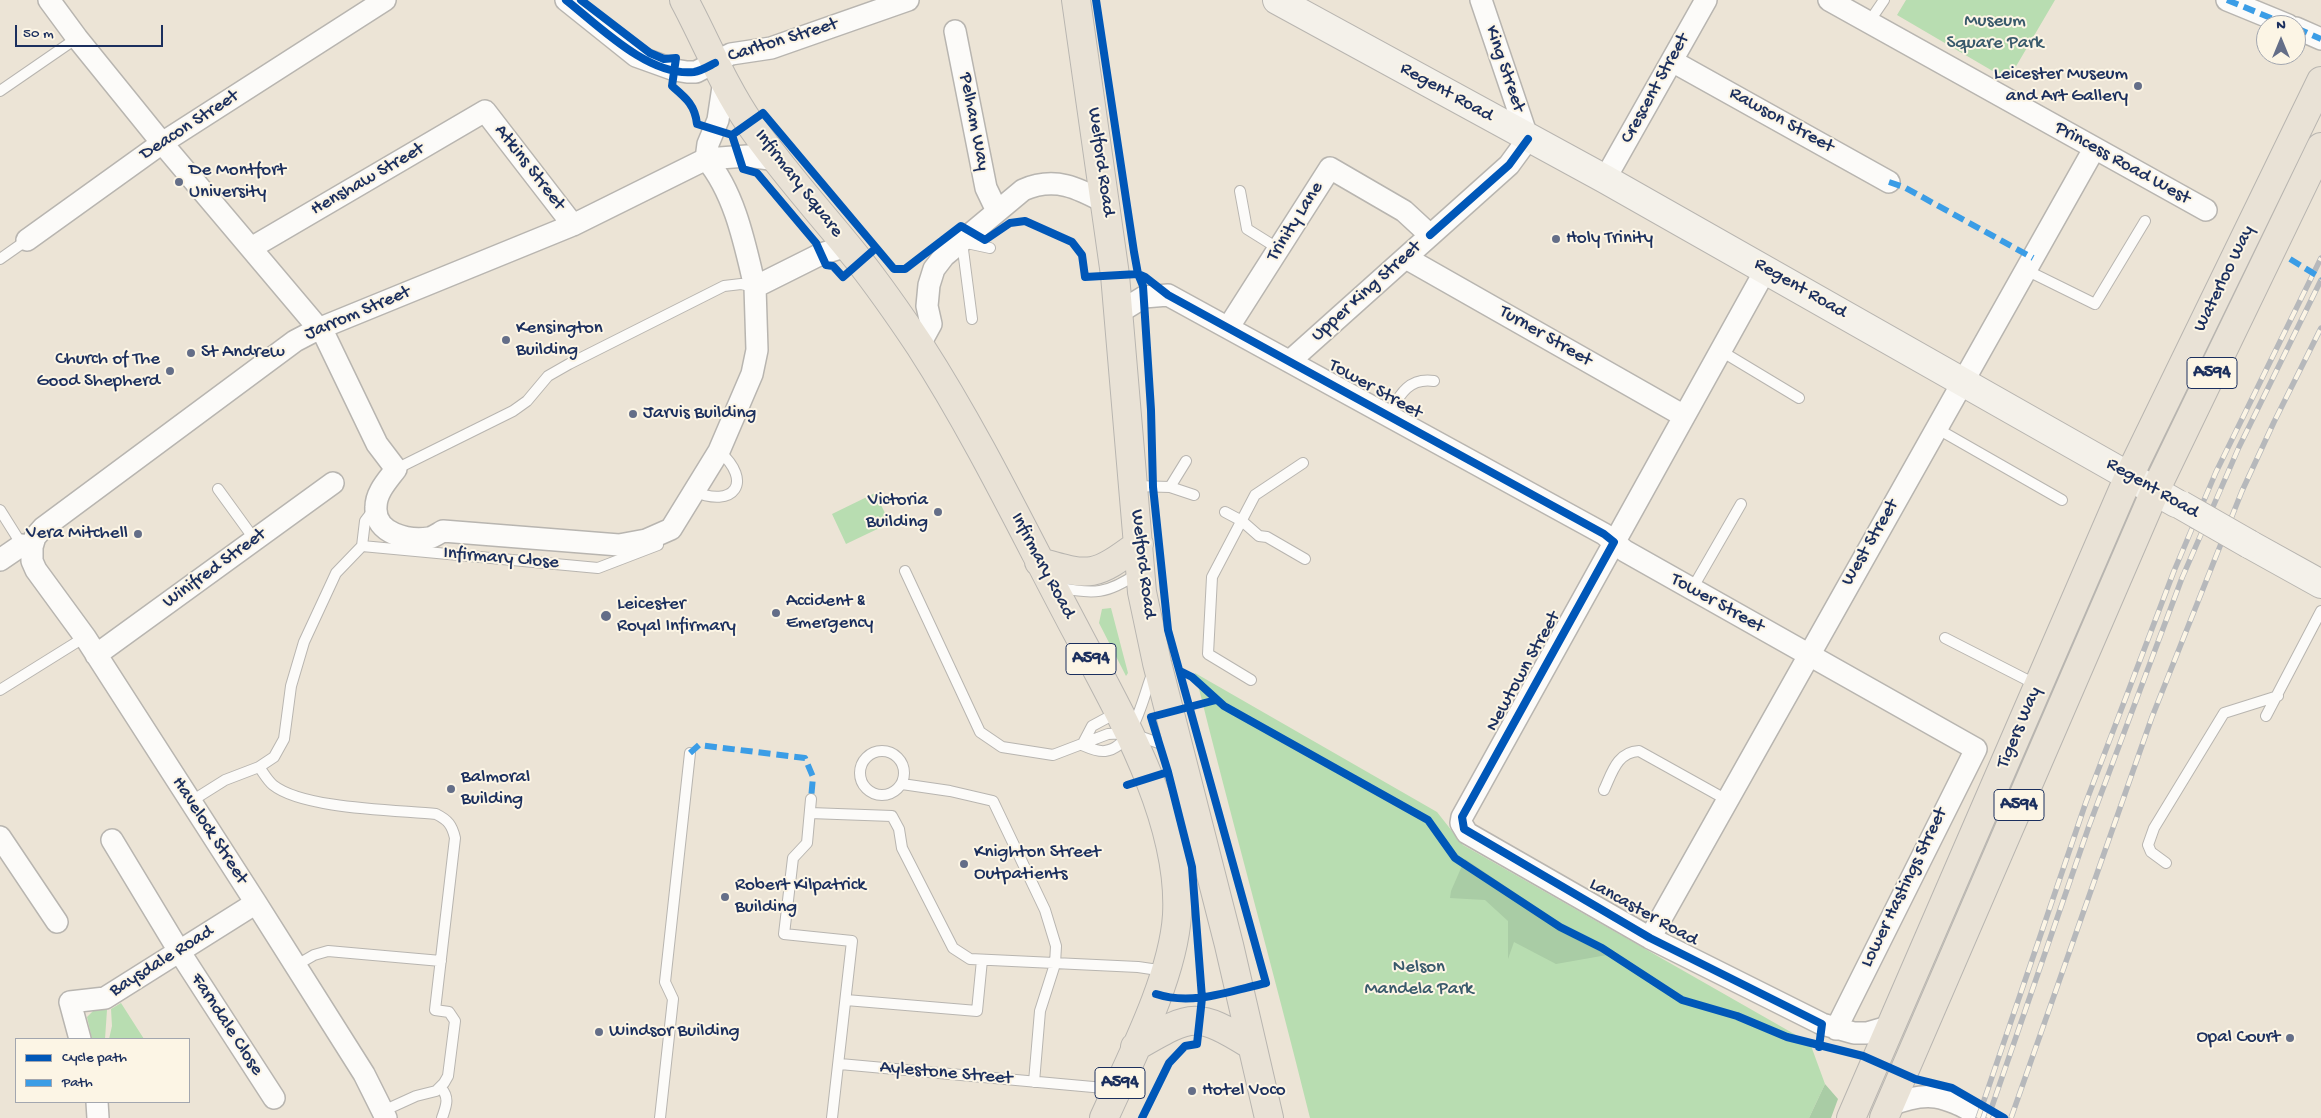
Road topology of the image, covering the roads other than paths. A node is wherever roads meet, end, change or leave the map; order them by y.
1 (49, 0) edge
2 (385, 0) edge
3 (566, 0) edge
4 (684, 0) edge
5 (905, 0) edge
6 (1076, 0) edge
7 (1481, 0) edge
8 (1706, 0) edge
9 (1829, 0) edge
10 (1884, 0) edge
11 (2227, 0) edge
12 (1279, 1) edge
13 (2264, 15) edge
14 (1869, 22) junction
15 (955, 31) dead end
16 (76, 38) junction
17 (1672, 61) junction
18 (720, 71) junction
19 (2321, 82) edge
20 (0, 91) edge
21 (485, 111) joint
22 (1528, 139) junction
23 (162, 143) junction
24 (2321, 147) edge
25 (2094, 149) junction
26 (706, 159) junction
27 (777, 160) junction
28 (1605, 179) junction
29 (1890, 182) dead end
30 (1240, 191) dead end
31 (1106, 203) junction
32 (2206, 210) dead end
33 (997, 211) junction
34 (2145, 221) dead end
35 (573, 225) junction
36 (1430, 235) junction
37 (27, 240) joint
38 (962, 242) junction
39 (847, 246) junction
40 (251, 248) junction
41 (990, 248) dead end
42 (1279, 249) junction
43 (1406, 258) junction
44 (0, 259) edge
45 (1766, 269) junction
46 (2026, 270) junction
47 (755, 288) junction
48 (888, 300) joint
49 (1118, 313) junction
50 (972, 319) dead end
51 (1228, 328) junction
52 (318, 329) junction
53 (920, 346) junction
54 (1721, 351) junction
55 (1290, 361) junction
56 (1434, 381) dead end
57 (1962, 382) junction
58 (1799, 398) dead end
59 (1388, 415) junction
60 (1684, 416) junction
61 (1936, 428) junction
62 (720, 451) junction
63 (1186, 461) dead end
64 (1303, 464) dead end
65 (396, 469) junction
66 (2129, 476) junction
67 (333, 484) dead end
68 (1132, 486) junction
69 (1170, 487) junction
70 (218, 489) dead end
71 (693, 491) junction
72 (2155, 491) junction
73 (1194, 495) dead end
74 (2062, 500) dead end
75 (1741, 504) dead end
76 (375, 508) junction
77 (0, 510) edge
78 (1225, 512) dead end
79 (1242, 521) junction
80 (671, 529) junction
81 (255, 540) junction
82 (1614, 542) junction
83 (27, 546) junction
84 (362, 546) junction
85 (1140, 557) junction
86 (1305, 559) dead end
87 (0, 560) edge
88 (1039, 562) junction
89 (906, 571) dead end
90 (2321, 584) edge
91 (1052, 585) junction
92 (1692, 589) junction
93 (2321, 611) edge
94 (85, 637) junction
95 (1945, 638) dead end
96 (1808, 654) junction
97 (96, 655) junction
98 (1157, 663) junction
99 (1251, 680) dead end
100 (2038, 685) junction
101 (0, 690) edge
102 (2278, 696) junction
103 (2266, 716) dead end
104 (1124, 722) junction
105 (1082, 746) junction
106 (1976, 749) joint
107 (1180, 750) junction
108 (690, 753) dead end
109 (258, 766) junction
110 (902, 784) junction
111 (1604, 790) dead end
112 (811, 799) dead end
113 (1727, 800) junction
114 (190, 802) junction
115 (810, 813) junction
116 (1462, 817) joint
117 (0, 837) edge
118 (112, 840) dead end
119 (2166, 863) dead end
120 (256, 903) junction
121 (57, 922) dead end
122 (1650, 938) junction
123 (179, 951) junction
124 (982, 960) junction
125 (441, 961) junction
126 (1055, 964) junction
127 (295, 966) junction
128 (1166, 971) junction
129 (846, 1000) junction
130 (1891, 1026) junction
131 (1836, 1028) junction
132 (80, 1038) edge
133 (1250, 1045) junction
134 (1135, 1047) junction
135 (840, 1064) junction
136 (1034, 1082) junction
137 (441, 1088) junction
138 (1117, 1089) junction
139 (274, 1098) dead end
140 (97, 1103) edge
141 (1886, 1112) edge
142 (384, 1114) edge
143 (98, 1118) edge
144 (442, 1118) edge
145 (660, 1118) edge
146 (832, 1118) edge
147 (1104, 1118) edge
148 (1269, 1118) edge
149 (1851, 1118) edge
150 (1985, 1118) edge

1 - 16 street
2 - 23 street, Deacon Street
3 - 18 street, Carlton Street
4 - 18 main road, A594
5 - 18 street, Carlton Street
6 - 31 main road, Welford Road
7 - 22 street, King Street
8 - 17 street, Crescent Street
9 - 14 street, Princess Road West
10 - 14 lane
11 - 13 street
12 - 22 street, Regent Road
14 - 25 street, Princess Road West
15 - 33 street, Pelham Way
16 - 20 lane
16 - 23 street
17 - 28 street, Crescent Street
17 - 29 street, Rawson Street
18 - 26 street
18 - 27 main road, Infirmary Square / A594
19 - 66 main road, Waterloo Way / A594
21 - 35 street, Atkins Street
21 - 40 street, Henshaw Street
22 - 28 street, Regent Road
22 - 36 street, Upper King Street
23 - 37 street, Deacon Street
23 - 40 street
24 - 72 main road, Waterloo Way / A594
25 - 32 street, Princess Road West
25 - 46 street, West Street
26 - 27 street, Jarrom Street
26 - 35 street, Jarrom Street
26 - 47 street
27 - 39 main road, Infirmary Square / A594
28 - 45 street, Regent Road
30 - 42 lane
31 - 33 street
31 - 49 main road, Welford Road
33 - 38 street
34 - 46 lane
35 - 52 street, Jarrom Street
36 - 42 street, Trinity Lane
36 - 43 street, Upper King Street
37 - 44 lane, Deacon Street
38 - 41 lane
38 - 50 lane
38 - 53 street
39 - 47 street
39 - 48 main road, Infirmary Square / A594
40 - 52 street
42 - 51 street, Trinity Lane
43 - 55 street, Upper King Street
43 - 60 street, Turner Street
45 - 54 street, Newtown Street
45 - 57 street, Regent Road
46 - 57 street, West Street
47 - 62 street, Infirmary Close
47 - 65 lane
48 - 53 main road, Infirmary Road / A594
49 - 51 street, Tower Street
49 - 68 main road, Welford Road
51 - 55 street, Tower Street
52 - 65 street
52 - 83 street, Jarrom Street
53 - 88 main road, Infirmary Road / A594
54 - 58 lane
54 - 60 street, Newtown Street
55 - 59 street, Tower Street
56 - 59 lane
57 - 61 street, West Street
57 - 66 street, Regent Road
59 - 82 street, Tower Street
60 - 82 street, Newtown Street
61 - 74 lane
61 - 96 street, West Street
62 - 71 street, Infirmary Close
62 - 71 lane
63 - 69 lane
64 - 79 lane
65 - 76 street
66 - 72 street, Regent Road
66 - 100 main road, Tigers Way / A594
67 - 81 street, Winifred Street
68 - 69 lane
68 - 85 main road, Welford Road
69 - 73 lane
70 - 81 lane
71 - 80 street, Infirmary Close
72 - 90 street, Regent Road, bridge
72 - 141 main road, Tigers Way / A594
75 - 92 lane
76 - 80 street, Infirmary Close
76 - 84 lane
77 - 83 lane
78 - 79 lane
79 - 86 lane
79 - 99 lane
80 - 84 lane, Infirmary Close
81 - 97 street, Winifred Street
82 - 92 street, Tower Street
82 - 116 street, Newtown Street
83 - 87 street, Jarrom Street
83 - 94 street, Havelock Street
84 - 109 lane
85 - 88 main road
85 - 91 lane
85 - 98 main road, Welford Road
88 - 91 main road, Infirmary Road / A594
89 - 105 lane
91 - 104 main road, Infirmary Road / A594
92 - 96 street, Tower Street
93 - 102 lane
94 - 97 street, Havelock Street
94 - 101 lane
95 - 100 lane
96 - 106 street, Tower Street
96 - 113 street, West Street
97 - 114 street, Havelock Street
98 - 104 lane
98 - 107 main road, Welford Road
100 - 130 main road, Tigers Way / A594
102 - 103 lane
102 - 119 lane
104 - 105 lane
104 - 105 lane
104 - 105 lane
104 - 107 lane
104 - 128 main road, Infirmary Road / A594
106 - 131 street, Lower Hastings Street
107 - 133 main road, Welford Road
108 - 145 lane
109 - 114 lane
109 - 125 lane
110 - 110 lane
110 - 126 lane
111 - 113 lane
112 - 115 lane
113 - 122 street, West Street
114 - 120 street, Havelock Street
115 - 124 lane
115 - 129 lane
116 - 122 street, Lancaster Road
117 - 121 street
118 - 123 street, Farndale Close
120 - 123 street, Baysdale Road
120 - 127 street, Havelock Street
122 - 131 street, Lancaster Road
123 - 132 street, Baysdale Road
123 - 139 street, Farndale Close
124 - 126 lane
124 - 129 lane
125 - 127 lane
125 - 137 lane
126 - 128 lane
126 - 136 lane
127 - 142 street, Havelock Street
128 - 134 main road, Infirmary Road / A594
129 - 135 lane
130 - 131 street, Lancaster Road
130 - 149 main road, Tigers Way / A594
133 - 134 main road
133 - 148 main road, Welford Road
134 - 138 main road, A594
135 - 136 lane, Aylestone Street
135 - 146 lane
136 - 138 lane, Aylestone Street
137 - 142 lane
137 - 144 lane
138 - 147 main road, A594
140 - 143 street
141 - 150 street

